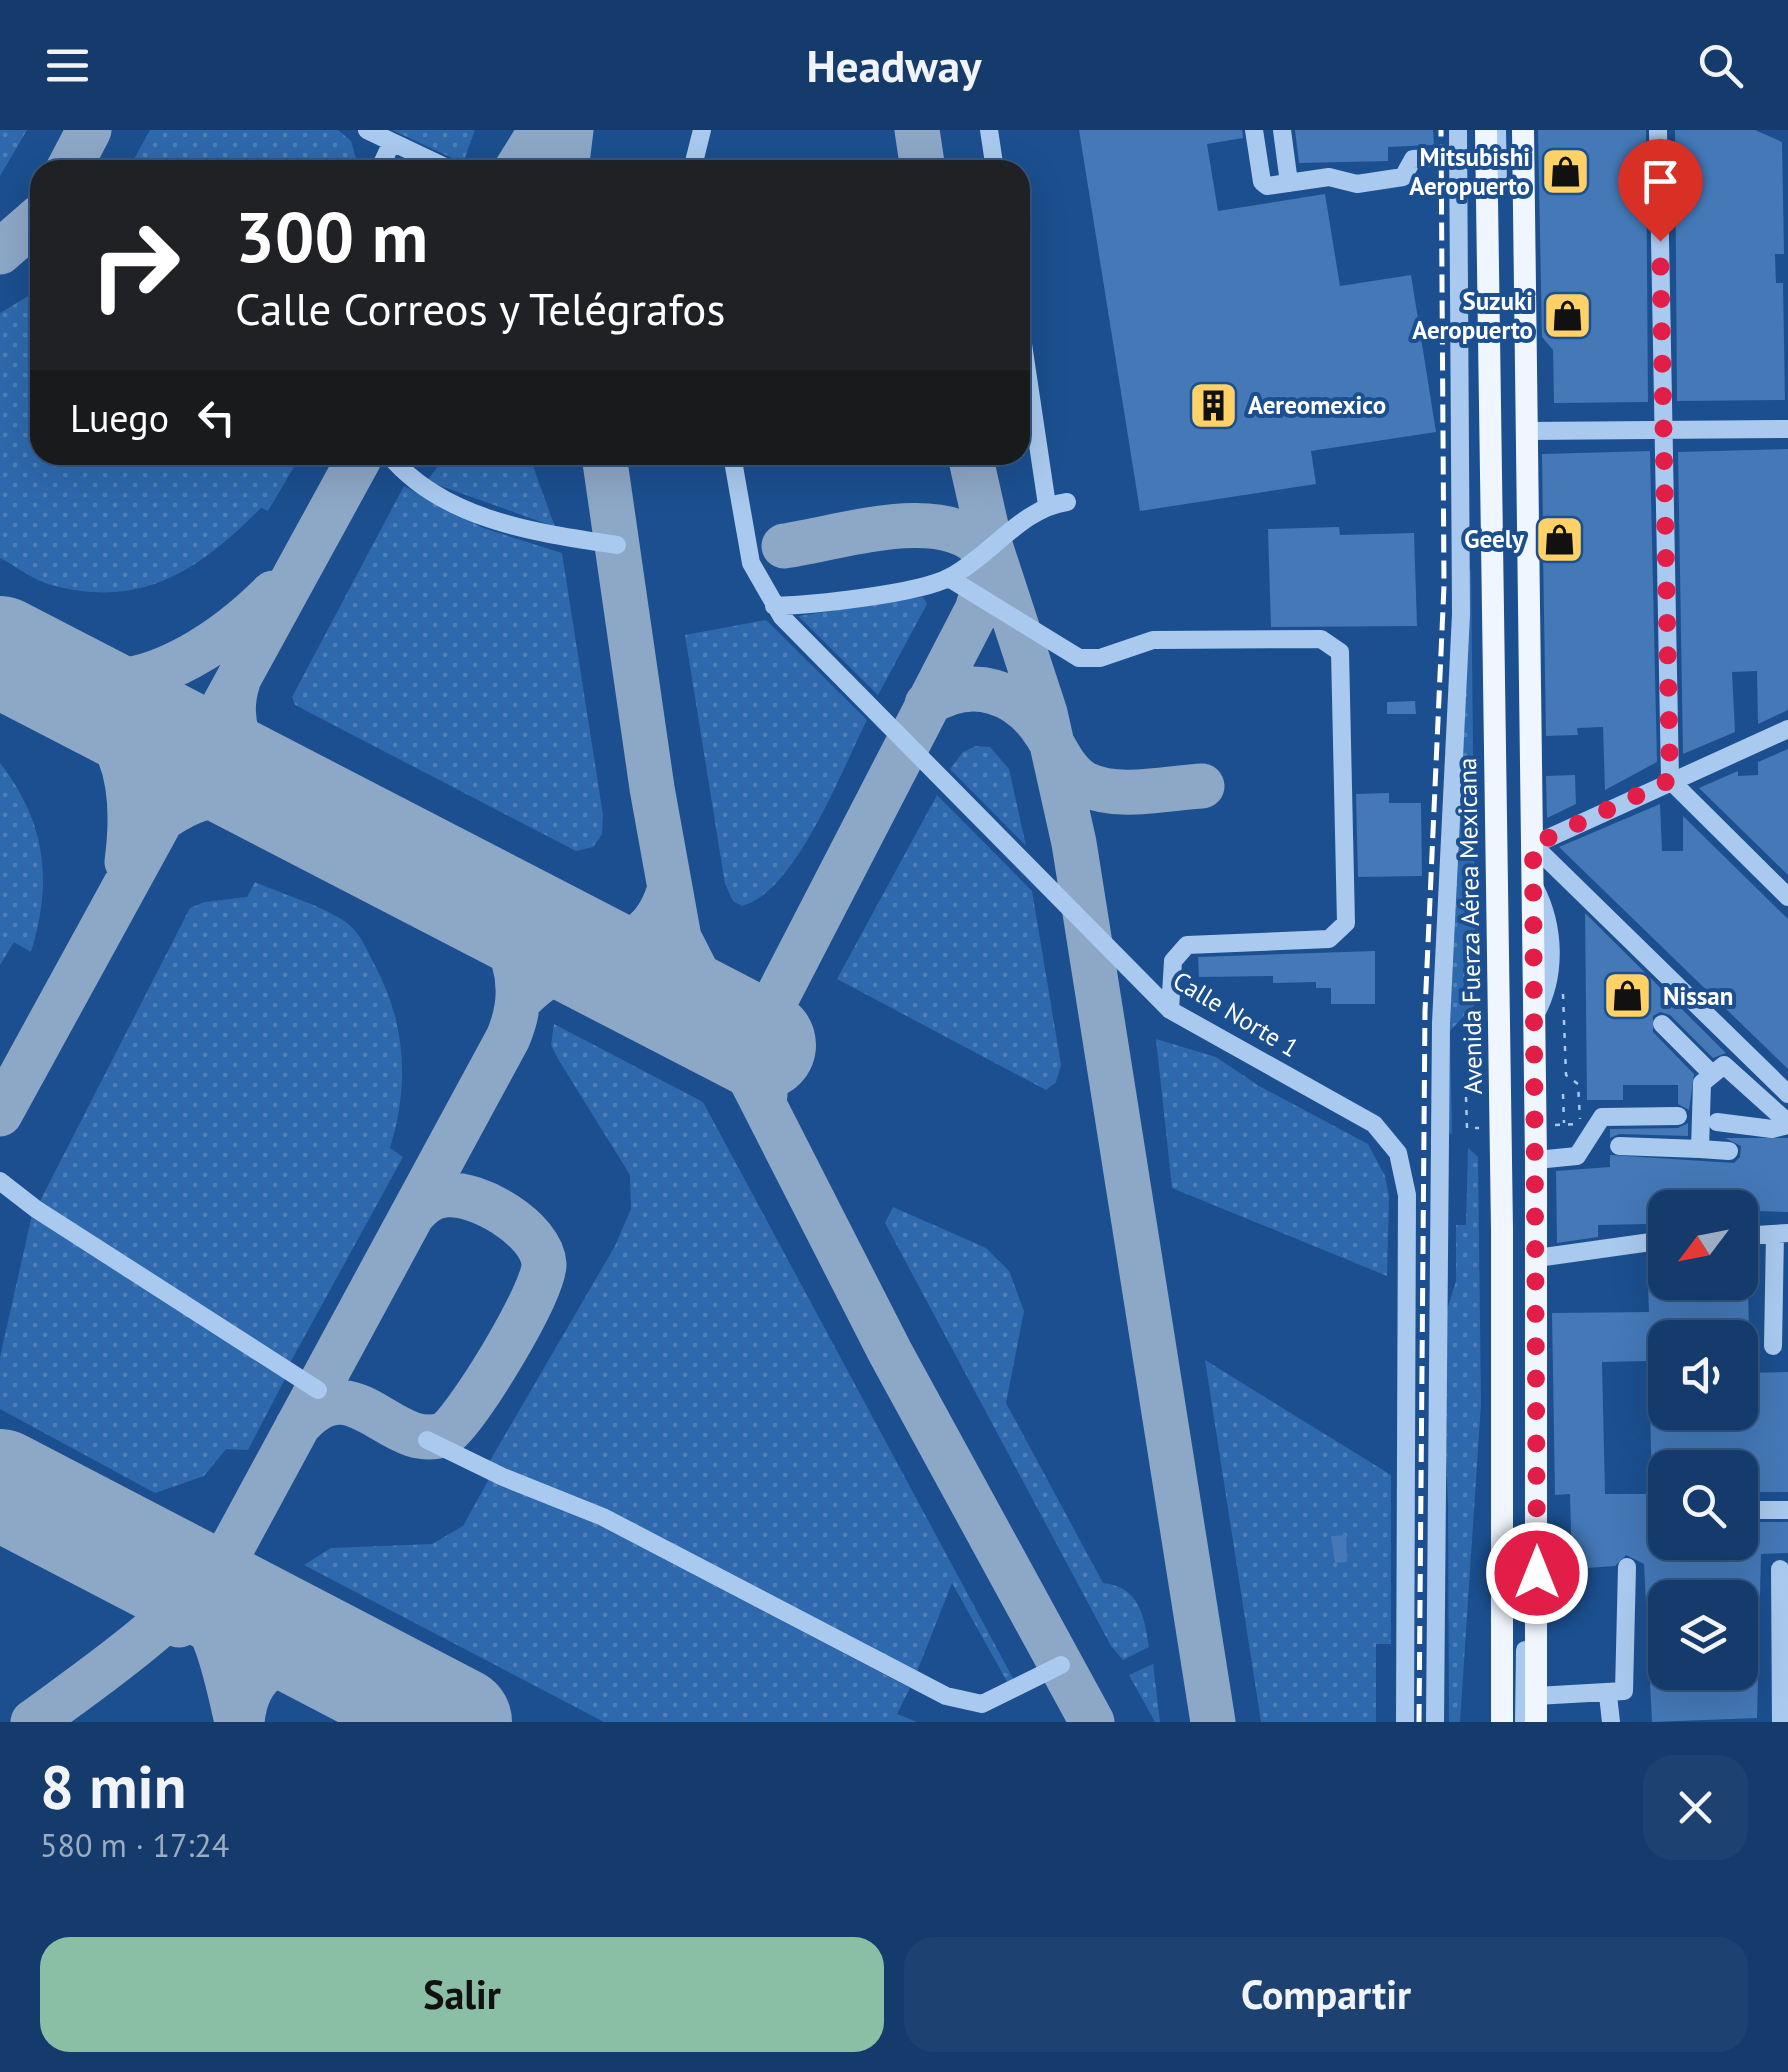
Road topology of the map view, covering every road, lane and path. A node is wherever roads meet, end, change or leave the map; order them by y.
1 (367, 130) edge
2 (702, 130) edge
3 (988, 130) edge
4 (1254, 130) edge
5 (1282, 130) edge
6 (1458, 130) edge
7 (1486, 130) edge
8 (1497, 130) edge
9 (1513, 130) edge
10 (1523, 130) edge
11 (1658, 130) edge
12 (392, 142) junction
13 (1459, 156) junction
14 (384, 160) edge
15 (430, 160) edge
16 (694, 160) edge
17 (992, 160) edge
18 (1289, 183) junction
19 (1030, 391) edge
20 (1665, 427) junction
21 (1788, 429) edge
22 (1527, 432) junction
23 (400, 465) edge
24 (734, 465) edge
25 (1067, 502) dead end
26 (1047, 505) junction
27 (617, 546) dead end
28 (949, 578) junction
29 (774, 606) junction
30 (1788, 729) edge
31 (1670, 780) junction
32 (1533, 845) junction
33 (1788, 897) edge
34 (1563, 977) dead end
35 (1170, 1010) junction
36 (1662, 1024) dead end
37 (1711, 1074) junction
38 (1563, 1094) dead end
39 (1788, 1094) edge
40 (1466, 1097) dead end
41 (1678, 1116) dead end
42 (1717, 1122) dead end
43 (1786, 1122) edge
44 (1500, 1127) junction
45 (1618, 1146) dead end
46 (1700, 1150) junction
47 (1728, 1150) dead end
48 (1536, 1160) junction
49 (0, 1181) edge
50 (1782, 1234) edge
51 (1648, 1242) edge
52 (1537, 1258) junction
53 (1773, 1346) dead end
54 (318, 1390) dead end
55 (427, 1440) dead end
56 (1758, 1510) edge
57 (1788, 1510) edge
58 (1627, 1567) dead end
59 (1780, 1570) dead end
60 (1502, 1614) junction
61 (1061, 1665) dead end
62 (1608, 1695) junction
63 (1536, 1696) junction
64 (1405, 1722) edge
65 (1435, 1722) edge
66 (1491, 1722) edge
67 (1506, 1722) edge
68 (1524, 1722) edge
69 (1538, 1722) edge
70 (1611, 1722) edge
71 (1781, 1722) edge

1 - 12 street
2 - 16 street
3 - 17 street
4 - 18 street
5 - 18 street
6 - 13 street
7 - 44 main road, Avenida Fuerza Aérea Mexicana
8 - 67 street
9 - 68 street
10 - 22 main road
11 - 20 street
12 - 14 street
12 - 15 street
13 - 18 street
13 - 65 street
19 - 26 street
20 - 21 street
20 - 22 street
20 - 31 street
22 - 32 main road
23 - 27 street
24 - 29 street, Calle Norte 1
25 - 26 street
26 - 28 street
28 - 29 street
28 - 35 street
29 - 35 street, Calle Norte 1
30 - 31 street
31 - 32 street
31 - 33 street
32 - 39 street
32 - 48 main road
34 - 38 path
35 - 64 street, Calle Norte 1
36 - 37 street
37 - 43 street, bridge
37 - 46 street, bridge
40 - 44 path
41 - 48 street
42 - 43 street
44 - 60 main road, Avenida Fuerza Aérea Mexicana
45 - 46 street, bridge
46 - 47 street
48 - 52 main road
49 - 54 street
50 - 53 street
51 - 52 street
52 - 63 main road
55 - 61 street
56 - 57 street
58 - 62 street
59 - 71 street
60 - 66 main road
60 - 67 main road, Avenida Fuerza Aérea Mexicana
62 - 63 street
62 - 70 street
63 - 69 main road

